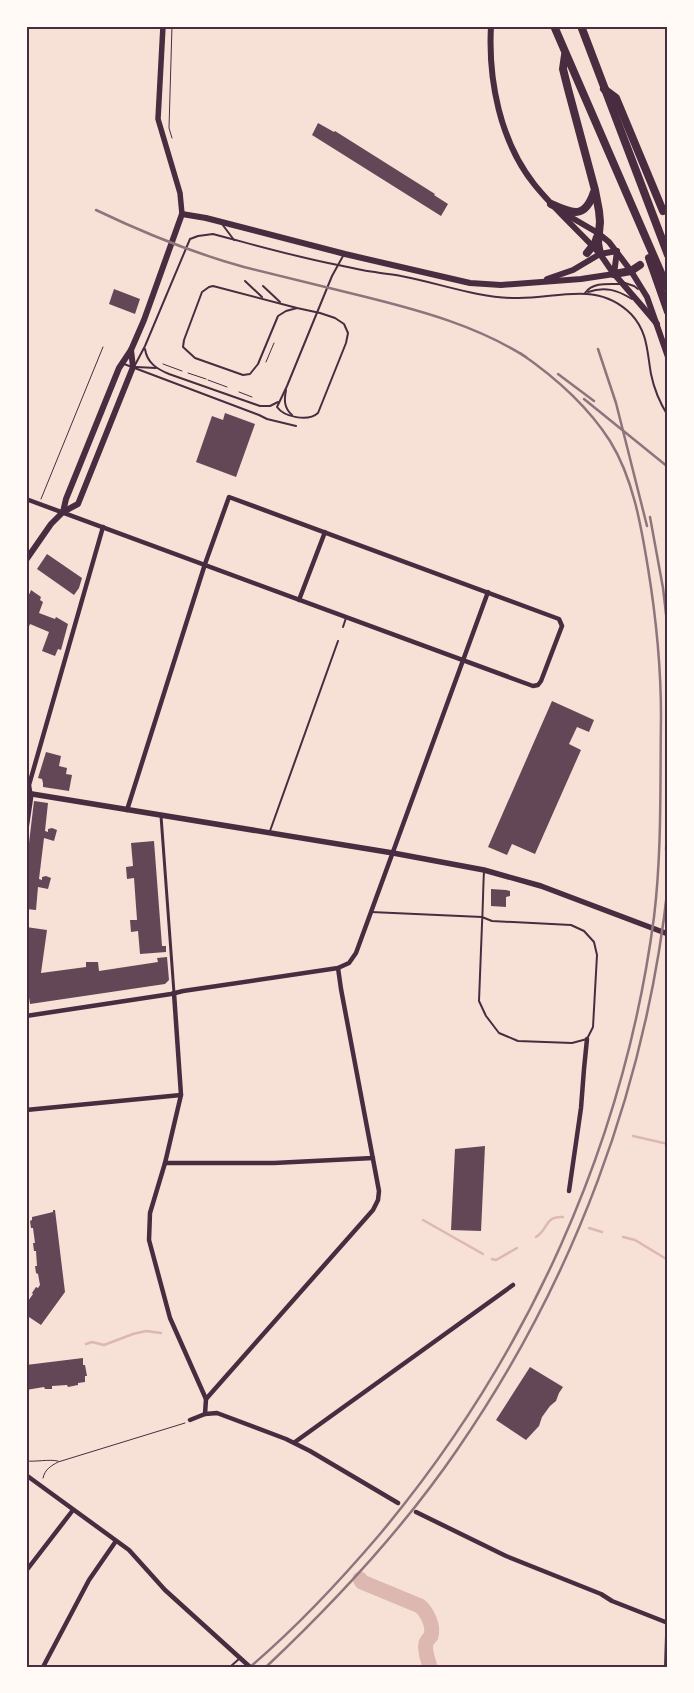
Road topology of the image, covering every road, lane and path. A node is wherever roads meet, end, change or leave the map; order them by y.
1 (163, 26) edge
2 (172, 26) edge
3 (491, 26) edge
4 (554, 26) edge
5 (581, 26) edge
6 (565, 53) junction
7 (604, 89) junction
8 (172, 138) dead end
9 (595, 190) junction
10 (551, 204) junction
11 (663, 211) dead end
12 (182, 214) junction
13 (634, 214) junction
14 (221, 222) junction
15 (598, 233) junction
16 (234, 240) junction
17 (590, 250) junction
18 (617, 251) junction
19 (345, 254) junction
20 (600, 254) junction
21 (668, 255) edge
22 (338, 265) junction
23 (582, 265) junction
24 (640, 265) dead end
25 (631, 271) junction
26 (614, 274) junction
27 (245, 281) dead end
28 (536, 282) junction
29 (624, 283) junction
30 (263, 286) dead end
31 (668, 289) edge
32 (585, 293) junction
33 (647, 297) junction
34 (263, 299) junction
35 (282, 304) junction
36 (641, 305) junction
37 (297, 308) junction
38 (668, 312) edge
39 (656, 324) junction
40 (274, 342) dead end
41 (145, 346) junction
42 (103, 347) dead end
43 (131, 350) junction
44 (668, 357) edge
45 (266, 362) dead end
46 (122, 363) junction
47 (163, 364) dead end
48 (133, 367) junction
49 (156, 368) junction
50 (182, 371) dead end
51 (188, 373) dead end
52 (287, 386) junction
53 (227, 388) dead end
54 (239, 392) dead end
55 (253, 397) dead end
56 (278, 402) junction
57 (294, 416) junction
58 (668, 416) edge
59 (296, 426) dead end
60 (26, 499) edge
61 (41, 499) dead end
62 (63, 512) junction
63 (103, 527) junction
64 (325, 532) junction
65 (26, 560) edge
66 (205, 564) junction
67 (488, 592) junction
68 (299, 600) junction
69 (346, 618) junction
70 (343, 627) dead end
71 (338, 641) dead end
72 (462, 661) junction
73 (28, 794) edge
74 (127, 810) junction
75 (161, 815) junction
76 (26, 832) edge
77 (270, 833) junction
78 (392, 853) junction
79 (484, 870) junction
80 (371, 912) junction
81 (482, 917) junction
82 (668, 934) edge
83 (338, 968) junction
84 (174, 993) junction
85 (26, 1016) edge
86 (588, 1039) junction
87 (181, 1095) junction
88 (26, 1110) edge
89 (373, 1158) junction
90 (165, 1163) junction
91 (569, 1191) dead end
92 (513, 1286) dead end
93 (206, 1399) junction
94 (205, 1414) junction
95 (190, 1420) joint
96 (294, 1442) junction
97 (26, 1461) edge
98 (58, 1462) junction
99 (26, 1475) edge
100 (42, 1487) junction
101 (398, 1503) dead end
102 (73, 1510) junction
103 (416, 1512) dead end
104 (116, 1541) junction
105 (26, 1571) edge
106 (668, 1623) edge
107 (668, 1635) edge
108 (240, 1658) junction
109 (43, 1667) edge
110 (230, 1667) edge
111 (250, 1667) edge
112 (667, 1667) edge

1 - 12 street
2 - 8 path
3 - 10 main road
4 - 6 highway
5 - 7 highway
6 - 9 highway
6 - 13 highway
7 - 11 highway
7 - 21 highway
9 - 10 highway
9 - 15 highway
10 - 15 main road
10 - 17 main road
12 - 14 main road
12 - 43 main road
13 - 31 highway
13 - 38 highway
14 - 16 lane
14 - 19 main road
15 - 17 highway
15 - 18 main road
15 - 20 highway
16 - 22 lane
16 - 41 lane
17 - 20 main road
17 - 23 main road
18 - 20 main road
18 - 25 main road
18 - 26 main road
19 - 22 lane
19 - 28 main road
20 - 23 main road
20 - 26 main road
22 - 32 lane
22 - 52 lane
23 - 28 main road
24 - 25 highway
25 - 26 highway
25 - 33 main road
26 - 28 main road
26 - 29 main road
27 - 34 lane
29 - 32 lane
29 - 33 lane
29 - 36 main road
30 - 35 lane
32 - 36 lane
32 - 58 lane
33 - 39 main road
34 - 35 lane
34 - 37 lane
35 - 37 lane
36 - 39 main road
37 - 57 lane
39 - 44 main road
40 - 45 path
41 - 48 lane
41 - 49 lane
42 - 61 path
43 - 46 main road
43 - 48 main road
46 - 48 lane
46 - 62 main road
47 - 50 path
48 - 49 lane
48 - 59 lane
48 - 62 main road
49 - 56 lane
51 - 53 path
52 - 56 lane
52 - 57 lane
54 - 55 path
56 - 57 lane
60 - 62 street
62 - 63 street
62 - 65 main road
63 - 66 street
63 - 73 street
64 - 66 street
64 - 67 street
64 - 68 street
66 - 68 street
66 - 74 street
67 - 72 street
67 - 72 street
68 - 69 street
69 - 70 lane
69 - 72 street
71 - 77 lane
72 - 78 street
73 - 74 street
73 - 76 street
74 - 75 street
75 - 77 street
75 - 84 street
77 - 78 street
78 - 79 street
78 - 80 street
79 - 81 lane
79 - 82 street
80 - 81 lane
80 - 83 street
81 - 86 lane
81 - 86 lane
83 - 84 street
83 - 89 street
84 - 85 street
84 - 87 street
86 - 91 street
87 - 88 street
87 - 90 street
89 - 90 street
89 - 93 street
90 - 93 street
92 - 96 street
93 - 94 street
94 - 95 street
94 - 96 street
95 - 98 path
96 - 101 street
97 - 98 path
98 - 100 path
99 - 100 street
100 - 102 street
102 - 104 street
102 - 105 street
103 - 106 street
104 - 108 street
104 - 109 street
107 - 112 main road
108 - 110 lane
108 - 111 street

